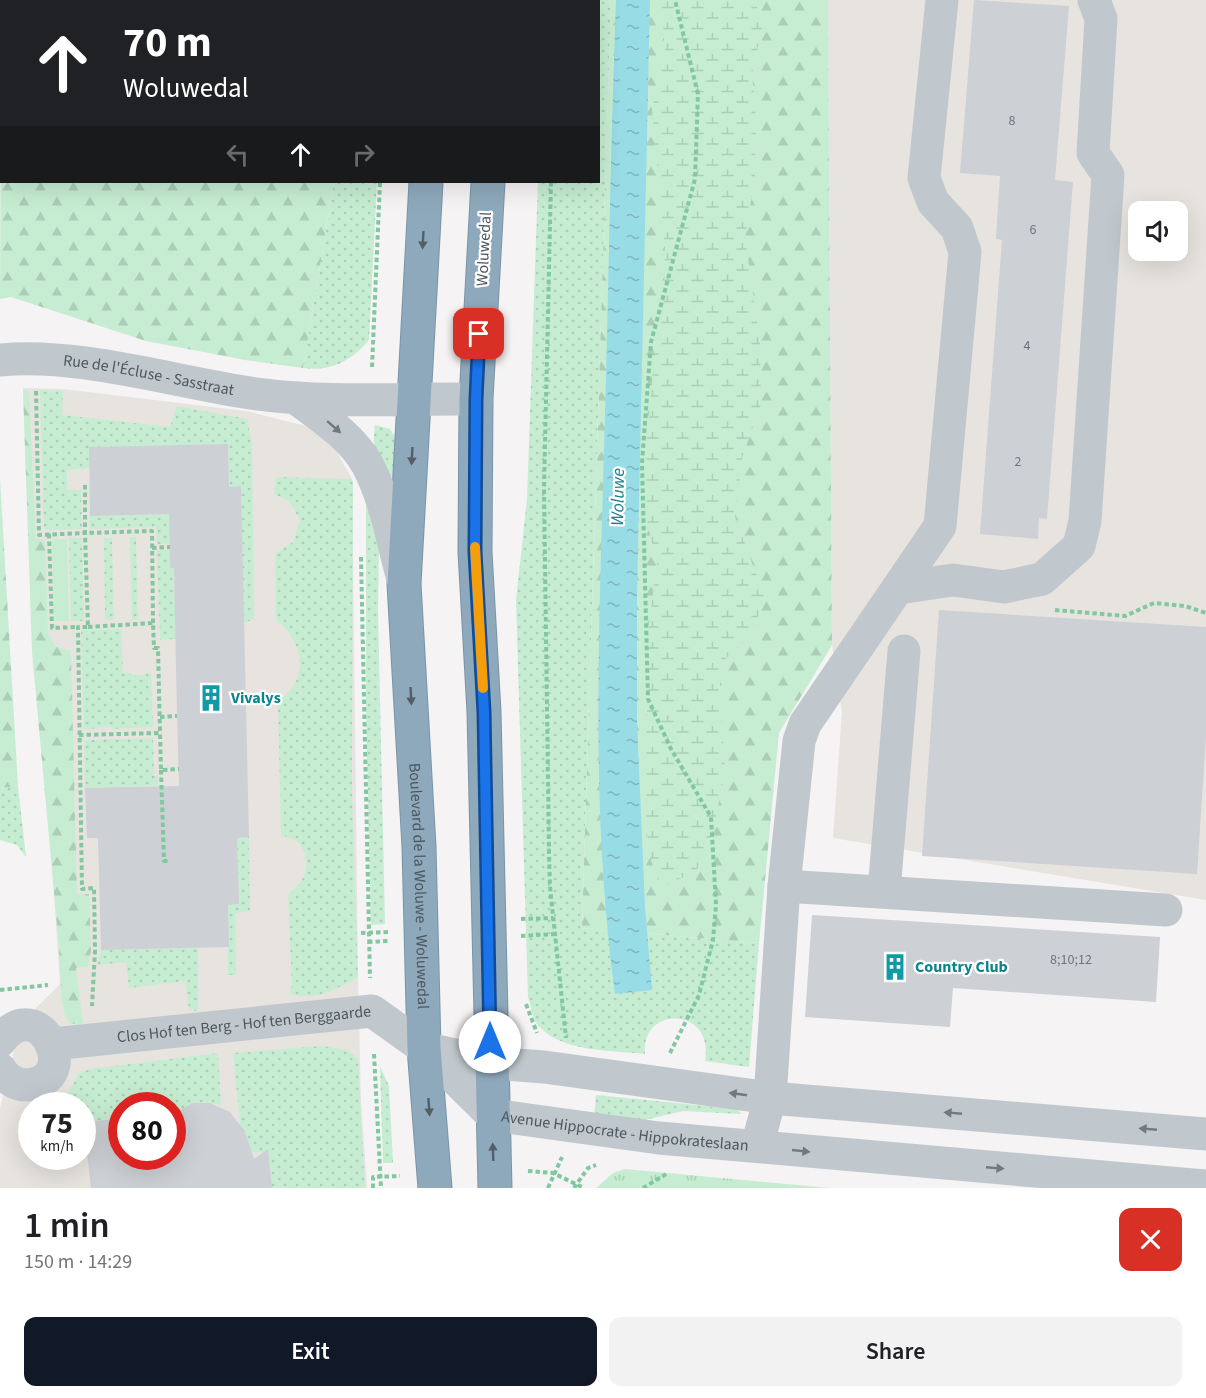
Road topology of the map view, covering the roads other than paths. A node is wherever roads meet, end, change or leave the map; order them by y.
1 (942, 0) edge
2 (1094, 0) edge
3 (426, 183) edge
4 (488, 183) edge
5 (0, 360) edge
6 (296, 398) junction
7 (416, 398) junction
8 (476, 399) junction
9 (404, 584) junction
10 (898, 588) junction
11 (904, 651) dead end
12 (784, 886) junction
13 (884, 891) junction
14 (1166, 910) dead end
15 (0, 1041) edge
16 (53, 1044) junction
17 (424, 1048) junction
18 (490, 1063) junction
19 (4, 1079) edge
20 (770, 1098) junction
21 (492, 1115) junction
22 (1206, 1134) edge
23 (757, 1146) junction
24 (1206, 1186) edge
25 (435, 1188) edge
26 (495, 1188) edge

1 - 10 street
2 - 10 street
3 -> 7 highway
4 - 8 highway, Woluwedal
5 - 6 street, Rue de l'Écluse - Sasstraat
6 - 7 street, Rue de l'Écluse - Sasstraat
6 -> 9 street
7 - 8 street, Rue de l'Écluse - Sasstraat
7 -> 9 highway
8 - 18 highway, Woluwedal
9 -> 17 highway, Boulevard de la Woluwe - Woluwedal
10 - 12 street
11 - 13 street
12 - 13 street
12 - 20 street
13 - 14 street
15 - 16 street
16 - 17 street, Clos Hof ten Berg - Hof ten Berggaarde
16 - 19 street
17 - 18 street
17 - 21 street, Avenue Hippocrate - Hippokrateslaan
17 -> 25 highway, Boulevard de la Woluwe - Woluwedal
20 -> 18 street
18 - 21 highway
22 -> 20 street
20 - 23 street
21 - 23 street, Avenue Hippocrate - Hippokrateslaan
26 -> 21 highway
23 -> 24 street, Avenue Hippocrate - Hippokrateslaan

